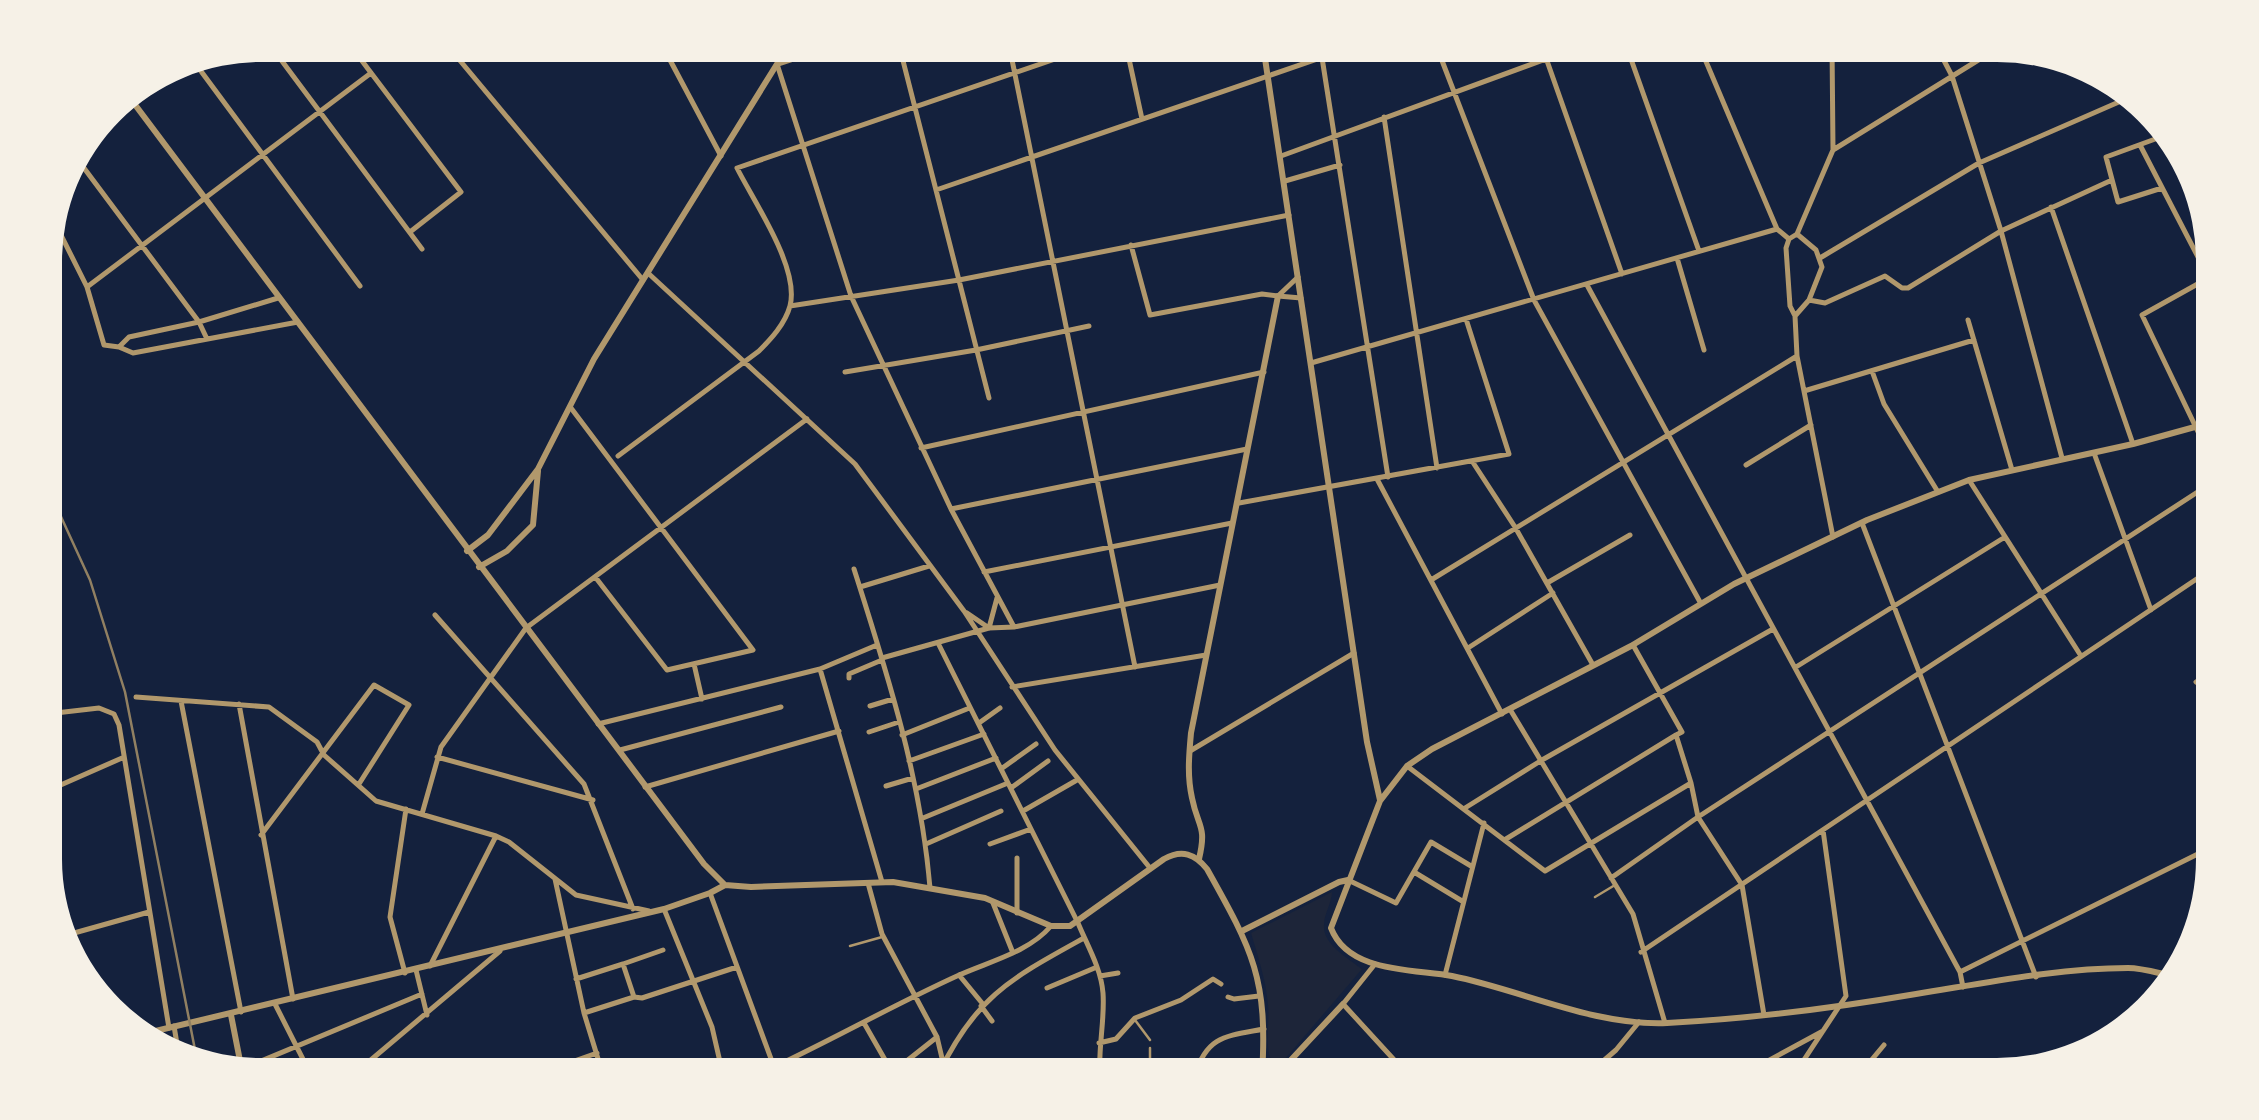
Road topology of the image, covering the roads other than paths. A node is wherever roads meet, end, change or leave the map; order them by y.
1 (1130, 62) edge
2 (1266, 62) edge
3 (1307, 62) edge
4 (1323, 62) edge
5 (1442, 62) edge
6 (1534, 62) edge
7 (1547, 62) edge
8 (1632, 62) edge
9 (1706, 62) edge
10 (1832, 62) edge
11 (1945, 62) edge
12 (1975, 62) edge
13 (283, 63) edge
14 (363, 63) edge
15 (462, 63) edge
16 (671, 63) edge
17 (781, 63) edge
18 (904, 63) edge
19 (1013, 63) edge
20 (1043, 63) edge
21 (777, 64) junction
22 (202, 72) edge
23 (1015, 72) junction
24 (371, 73) junction
25 (1268, 76) junction
26 (1952, 76) junction
27 (1452, 91) junction
28 (2117, 103) edge
29 (137, 107) edge
30 (915, 107) junction
31 (320, 112) junction
32 (1384, 117) junction
33 (1142, 119) junction
34 (1335, 134) junction
35 (2155, 140) edge
36 (801, 145) junction
37 (2140, 146) junction
38 (1832, 150) junction
39 (265, 155) junction
40 (721, 156) junction
41 (1032, 156) junction
42 (1281, 156) junction
43 (1979, 163) junction
44 (1341, 164) junction
45 (85, 170) edge
46 (2112, 180) junction
47 (1285, 181) junction
48 (2162, 188) junction
49 (936, 190) junction
50 (205, 198) junction
51 (2051, 207) junction
52 (1288, 214) junction
53 (1777, 228) junction
54 (2001, 231) junction
55 (410, 232) junction
56 (1797, 234) junction
57 (1789, 239) junction
58 (64, 240) edge
59 (1131, 245) junction
60 (142, 246) junction
61 (422, 249) dead end
62 (2196, 250) edge
63 (1699, 252) junction
64 (1676, 258) junction
65 (1820, 258) junction
66 (1055, 260) junction
67 (648, 273) junction
68 (1622, 274) junction
69 (1298, 277) junction
70 (642, 280) junction
71 (959, 280) junction
72 (1586, 285) junction
73 (360, 286) dead end
74 (87, 287) junction
75 (2196, 287) edge
76 (852, 296) junction
77 (1278, 296) junction
78 (278, 298) junction
79 (1302, 298) junction
80 (1534, 300) junction
81 (1809, 300) junction
82 (790, 306) junction
83 (1795, 316) junction
84 (1466, 318) junction
85 (1968, 320) dead end
86 (199, 322) junction
87 (298, 322) junction
88 (1089, 326) dead end
89 (1069, 330) junction
90 (1418, 332) junction
91 (206, 339) junction
92 (1974, 340) junction
93 (119, 347) junction
94 (1368, 347) junction
95 (976, 350) junction
96 (1704, 350) dead end
97 (1797, 356) junction
98 (1311, 363) junction
99 (882, 366) junction
100 (1872, 371) junction
101 (845, 372) dead end
102 (1264, 372) junction
103 (1804, 391) junction
104 (988, 398) dead end
105 (572, 408) junction
106 (1082, 412) junction
107 (807, 419) junction
108 (2196, 424) edge
109 (1811, 425) junction
110 (2196, 426) edge
111 (1668, 434) junction
112 (2133, 444) junction
113 (921, 448) junction
114 (1249, 449) junction
115 (2093, 451) junction
116 (618, 456) dead end
117 (2062, 458) junction
118 (1472, 461) junction
119 (1622, 461) junction
120 (1746, 466) dead end
121 (1436, 468) junction
122 (538, 469) junction
123 (2012, 470) junction
124 (1388, 476) junction
125 (1095, 480) junction
126 (1377, 480) junction
127 (1968, 480) junction
128 (1329, 488) junction
129 (1938, 492) junction
130 (2196, 493) edge
131 (1238, 503) junction
132 (951, 509) junction
133 (1235, 523) junction
134 (1862, 523) junction
135 (1515, 527) junction
136 (661, 529) junction
137 (1630, 536) dead end
138 (2005, 536) junction
139 (1833, 537) junction
140 (2124, 538) junction
141 (1109, 546) junction
142 (467, 551) junction
143 (478, 566) junction
144 (929, 566) junction
145 (854, 568) dead end
146 (984, 572) junction
147 (596, 578) junction
148 (1746, 578) junction
149 (1431, 580) junction
150 (2196, 580) edge
151 (1547, 583) junction
152 (1222, 584) junction
153 (860, 587) junction
154 (1553, 593) junction
155 (2041, 593) junction
156 (997, 598) junction
157 (1700, 602) junction
158 (1121, 605) junction
159 (1894, 606) junction
160 (2151, 610) junction
161 (964, 612) junction
162 (435, 615) dead end
163 (1014, 627) junction
164 (526, 628) junction
165 (989, 628) junction
166 (1772, 629) junction
167 (977, 632) junction
168 (938, 643) junction
169 (1633, 644) junction
170 (877, 645) junction
171 (1468, 648) junction
172 (1354, 653) junction
173 (1208, 654) junction
174 (2081, 656) junction
175 (882, 659) junction
176 (694, 664) junction
177 (1594, 666) junction
178 (1796, 667) junction
179 (1135, 668) junction
180 (820, 669) junction
181 (1919, 672) junction
182 (490, 678) junction
183 (849, 678) dead end
184 (1012, 686) junction
185 (1660, 693) junction
186 (136, 697) dead end
187 (702, 699) junction
188 (893, 699) junction
189 (181, 701) junction
190 (238, 704) junction
191 (781, 706) dead end
192 (870, 706) dead end
193 (1000, 708) dead end
194 (968, 709) dead end
195 (1511, 711) junction
196 (62, 712) edge
197 (1502, 714) junction
198 (899, 722) junction
199 (978, 723) junction
200 (598, 724) junction
201 (839, 731) junction
202 (869, 732) dead end
203 (1830, 732) junction
204 (984, 734) junction
205 (902, 735) junction
206 (1676, 736) junction
207 (1036, 744) dead end
208 (1949, 747) junction
209 (618, 751) junction
210 (1190, 751) junction
211 (324, 755) junction
212 (123, 757) junction
213 (438, 757) junction
214 (996, 758) junction
215 (909, 760) junction
216 (1542, 760) junction
217 (1048, 762) dead end
218 (1407, 766) junction
219 (1002, 769) junction
220 (914, 778) junction
221 (1078, 780) junction
222 (1691, 783) junction
223 (62, 784) edge
224 (359, 784) junction
225 (1010, 785) junction
226 (886, 786) dead end
227 (646, 787) junction
228 (916, 789) junction
229 (593, 800) junction
230 (1380, 801) junction
231 (1564, 801) junction
232 (1867, 801) junction
233 (1464, 808) junction
234 (406, 809) junction
235 (1001, 811) dead end
236 (1022, 811) junction
237 (422, 814) junction
238 (1698, 816) junction
239 (923, 818) junction
240 (1484, 823) junction
241 (1031, 829) junction
242 (1823, 830) junction
243 (262, 835) junction
244 (496, 836) junction
245 (1506, 839) junction
246 (1590, 842) junction
247 (926, 844) junction
248 (990, 844) dead end
249 (2196, 855) edge
250 (1018, 858) dead end
251 (1199, 859) junction
252 (1471, 866) junction
253 (1150, 868) junction
254 (1414, 872) junction
255 (554, 875) junction
256 (1348, 880) junction
257 (868, 882) junction
258 (882, 882) junction
259 (1613, 882) junction
260 (725, 884) junction
261 (1742, 885) junction
262 (930, 888) junction
263 (710, 893) junction
264 (1595, 897) dead end
265 (1462, 901) junction
266 (993, 903) junction
267 (634, 909) junction
268 (664, 909) junction
269 (149, 912) junction
270 (652, 912) junction
271 (1017, 913) junction
272 (1078, 922) junction
273 (1050, 926) junction
274 (1242, 931) junction
275 (77, 933) edge
276 (566, 933) junction
277 (884, 936) junction
278 (1084, 938) junction
279 (2024, 941) junction
280 (850, 946) dead end
281 (500, 950) junction
282 (663, 950) dead end
283 (1013, 952) junction
284 (1641, 952) junction
285 (623, 964) junction
286 (1375, 964) junction
287 (430, 966) junction
288 (736, 966) junction
289 (1096, 966) junction
290 (416, 970) junction
291 (405, 972) junction
292 (1960, 972) junction
293 (1118, 973) dead end
294 (959, 974) junction
295 (2159, 974) edge
296 (1445, 975) junction
297 (1100, 976) junction
298 (2036, 977) junction
299 (576, 979) junction
300 (694, 980) junction
301 (1222, 984) dead end
302 (1963, 987) junction
303 (1047, 988) dead end
304 (422, 994) junction
305 (1262, 995) junction
306 (915, 996) junction
307 (634, 997) junction
308 (1228, 997) dead end
309 (293, 999) junction
310 (275, 1004) junction
311 (1343, 1004) junction
312 (1844, 1004) junction
313 (982, 1005) junction
314 (242, 1012) junction
315 (584, 1012) junction
316 (427, 1014) junction
317 (1764, 1014) junction
318 (231, 1015) junction
319 (1134, 1019) junction
320 (992, 1021) dead end
321 (864, 1022) junction
322 (1639, 1022) junction
323 (1664, 1023) junction
324 (172, 1027) junction
325 (1264, 1029) junction
326 (161, 1030) edge
327 (1826, 1030) junction
328 (936, 1037) junction
329 (175, 1038) edge
330 (1150, 1040) dead end
331 (1099, 1044) junction
332 (1884, 1044) dead end
333 (296, 1046) junction
334 (1150, 1048) dead end
335 (596, 1053) junction
336 (239, 1056) edge
337 (1150, 1057) edge
338 (1202, 1057) edge
339 (1262, 1057) edge
340 (1293, 1057) edge
341 (1392, 1057) edge
342 (1607, 1057) edge
343 (1775, 1057) edge
344 (1807, 1057) edge
345 (1873, 1057) edge
346 (269, 1058) edge
347 (302, 1058) edge
348 (374, 1058) edge
349 (582, 1058) edge
350 (597, 1058) edge
351 (719, 1058) edge
352 (771, 1058) edge
353 (793, 1058) edge
354 (882, 1058) edge
355 (910, 1058) edge
356 (941, 1058) edge
357 (946, 1058) edge
358 (1099, 1058) edge

1 - 33 street
2 - 25 street
3 - 25 street
4 - 34 street
5 - 27 street
6 - 27 street
7 - 68 street
8 - 63 street
9 - 53 street
10 - 38 street
11 - 26 street
12 - 26 street
13 - 31 street
14 - 24 street
15 - 70 street
16 - 40 street
17 - 21 street
18 - 30 street
19 - 23 street
20 - 23 street
21 - 36 street
21 - 40 street
22 - 39 street
23 - 30 street
23 - 41 street
24 - 31 street
24 - 55 street
25 - 33 street
25 - 42 street
26 - 38 street
26 - 43 street
27 - 32 street
27 - 80 street
28 - 43 street
29 - 50 street
30 - 36 street
30 - 49 street
31 - 39 street
31 - 55 street
32 - 34 street
32 - 90 street
33 - 41 street
34 - 42 street
34 - 44 street
35 - 37 street
36 - 76 street
36 - 82 street
37 - 46 street
37 - 48 street
38 - 56 street
39 - 50 street
39 - 73 street
40 - 67 street
41 - 49 street
41 - 66 street
42 - 47 street
43 - 54 street
43 - 65 street
44 - 47 street
44 - 94 street
45 - 60 street
46 - 48 street
46 - 51 street
47 - 52 street
48 - 62 street
49 - 71 street
50 - 60 street
50 - 78 street
51 - 54 street
51 - 112 street
52 - 59 street
52 - 69 street
53 - 57 street
53 - 63 street
54 - 81 street
54 - 117 street
55 - 61 street
56 - 57 street
56 - 65 street
57 - 83 street
58 - 74 street
59 - 66 street
59 - 77 street
60 - 74 street
60 - 86 street
63 - 64 street
64 - 68 street
64 - 96 street
65 - 81 street
66 - 71 street
66 - 89 street
67 - 70 street
67 - 107 street
68 - 72 street
69 - 77 street
69 - 79 street
70 - 105 street
71 - 76 street
71 - 95 street
72 - 80 street
72 - 111 street
74 - 93 street
75 - 108 street
76 - 82 street
76 - 99 street
77 - 79 street
77 - 102 street
78 - 86 street
78 - 87 street
79 - 98 street
80 - 84 street
80 - 119 street
81 - 83 street
82 - 116 street
83 - 97 street
84 - 90 street
84 - 118 street
85 - 92 street
86 - 91 street
86 - 93 street
87 - 91 street
87 - 142 street
88 - 89 street
89 - 95 street
89 - 106 street
90 - 94 street
90 - 121 street
91 - 93 street
92 - 100 street
92 - 123 street
94 - 98 street
94 - 124 street
95 - 99 street
95 - 104 street
97 - 103 street
97 - 111 street
98 - 128 street
99 - 101 street
99 - 113 street
100 - 103 street
100 - 129 street
102 - 106 street
102 - 114 street
103 - 109 street
105 - 122 street
105 - 136 street
106 - 113 street
106 - 125 street
107 - 136 street
107 - 144 street
109 - 120 street
109 - 139 street
110 - 112 street
111 - 119 street
111 - 148 street
112 - 115 street
113 - 132 street
114 - 125 street
114 - 131 street
115 - 117 street
115 - 140 street
117 - 123 street
118 - 121 street
118 - 135 street
119 - 135 street
119 - 157 street
121 - 124 street
122 - 142 street
122 - 143 street
123 - 127 street
124 - 126 street
125 - 132 street
125 - 141 street
126 - 128 street
126 - 149 street
127 - 129 street
127 - 138 street
128 - 131 street
128 - 172 street
129 - 134 street
130 - 140 street
131 - 133 street
132 - 146 street
133 - 141 street
133 - 152 street
134 - 139 street
134 - 159 street
135 - 149 street
135 - 151 street
136 - 147 street
136 - 176 street
137 - 151 street
138 - 155 street
138 - 159 street
139 - 148 street
140 - 155 street
140 - 160 street
141 - 146 street
141 - 158 street
142 - 143 street
143 - 164 street
144 - 153 street
144 - 161 street
145 - 153 street
146 - 156 street
147 - 164 street
147 - 176 street
148 - 157 street
148 - 166 street
149 - 171 street
150 - 160 street
151 - 154 street
152 - 158 street
152 - 173 street
153 - 170 street
154 - 171 street
154 - 177 street
155 - 174 street
155 - 181 street
156 - 163 street
156 - 165 street
157 - 169 street
158 - 163 street
158 - 179 street
159 - 178 street
159 - 181 street
160 - 174 street
161 - 165 street
161 - 167 street
162 - 182 street
163 - 165 street
164 - 182 street
164 - 200 street
165 - 167 street
166 - 178 street
166 - 185 street
167 - 168 street
167 - 184 street
168 - 175 street
168 - 199 street
169 - 177 street
169 - 185 street
170 - 175 street
170 - 180 street
171 - 197 street
172 - 210 street
172 - 230 street
173 - 179 street
173 - 210 street
174 - 208 street
175 - 183 street
175 - 188 street
176 - 187 street
177 - 195 street
178 - 203 street
179 - 184 street
180 - 187 street
180 - 201 street
181 - 203 street
181 - 208 street
182 - 213 street
182 - 229 street
184 - 221 street
185 - 206 street
185 - 216 street
186 - 189 street
187 - 200 street
188 - 192 street
188 - 198 street
189 - 190 street
189 - 314 street
190 - 211 street
190 - 243 street
191 - 209 street
193 - 199 street
194 - 205 street
195 - 197 street
195 - 216 street
196 - 212 street
197 - 218 street
198 - 202 street
198 - 205 street
199 - 204 street
200 - 209 street
201 - 227 street
201 - 258 street
203 - 232 street
203 - 238 street
204 - 214 street
204 - 215 street
205 - 215 street
206 - 222 street
206 - 231 street
207 - 219 street
208 - 232 street
208 - 279 street
209 - 227 street
210 - 251 street
211 - 224 street
211 - 224 street
211 - 243 street
212 - 223 street
212 - 269 street
213 - 229 street
213 - 237 street
214 - 219 street
214 - 228 street
215 - 220 street
216 - 231 street
216 - 233 street
217 - 225 street
218 - 230 street
218 - 233 street
219 - 225 street
220 - 226 street
220 - 228 street
221 - 236 street
221 - 253 street
222 - 238 street
222 - 246 street
224 - 234 street
225 - 236 street
225 - 239 street
227 - 260 street
228 - 239 street
229 - 267 street
230 - 256 street
231 - 245 street
231 - 246 street
232 - 242 street
232 - 292 street
233 - 240 street
234 - 237 street
234 - 291 street
235 - 247 street
236 - 241 street
237 - 244 street
238 - 259 street
238 - 261 street
239 - 247 street
240 - 245 street
240 - 252 street
241 - 248 street
241 - 272 street
242 - 261 street
242 - 312 street
243 - 309 street
244 - 255 street
244 - 287 street
245 - 246 street
246 - 259 street
247 - 262 street
249 - 279 street
250 - 271 street
251 - 253 street
251 - 274 street
252 - 254 street
252 - 265 street
253 - 272 street
254 - 256 street
254 - 265 street
255 - 267 street
255 - 276 street
256 - 274 street
256 - 286 street
257 - 258 street
257 - 260 street
257 - 277 street
258 - 262 street
259 - 264 lane
259 - 284 street
260 - 263 street
261 - 284 street
261 - 317 street
262 - 266 street
263 - 268 street
263 - 288 street
265 - 296 street
266 - 271 street
266 - 283 street
267 - 270 street
268 - 270 street
268 - 300 street
269 - 275 street
269 - 324 street
270 - 276 street
271 - 273 street
272 - 273 street
272 - 278 street
273 - 283 street
274 - 305 street
276 - 281 street
276 - 299 street
277 - 280 lane
277 - 306 street
278 - 289 street
278 - 313 street
279 - 292 street
279 - 298 street
281 - 287 street
281 - 316 street
282 - 285 street
283 - 294 street
284 - 323 street
285 - 299 street
285 - 307 street
286 - 296 street
286 - 311 street
287 - 290 street
288 - 300 street
288 - 352 street
289 - 297 street
289 - 303 street
290 - 291 street
290 - 304 street
291 - 309 street
292 - 302 street
293 - 297 street
294 - 306 street
294 - 313 street
295 - 298 street
296 - 322 street
297 - 331 street
298 - 302 street
299 - 315 street
300 - 307 street
300 - 351 street
301 - 319 street
302 - 312 street
304 - 316 street
304 - 333 street
305 - 308 street
305 - 325 street
306 - 321 street
306 - 328 street
307 - 315 street
309 - 310 street
310 - 314 street
310 - 333 street
311 - 340 street
311 - 341 street
312 - 317 street
312 - 327 street
313 - 320 street
313 - 357 street
314 - 318 street
315 - 335 street
316 - 348 street
317 - 323 street
318 - 324 street
318 - 336 street
319 - 330 lane
319 - 331 street
321 - 353 street
321 - 354 street
322 - 323 street
322 - 342 street
324 - 326 street
324 - 329 street
325 - 338 street
325 - 339 street
327 - 343 street
327 - 344 street
328 - 355 street
328 - 356 street
331 - 358 street
332 - 345 street
333 - 346 street
333 - 347 street
334 - 337 lane
335 - 349 street
335 - 350 street

